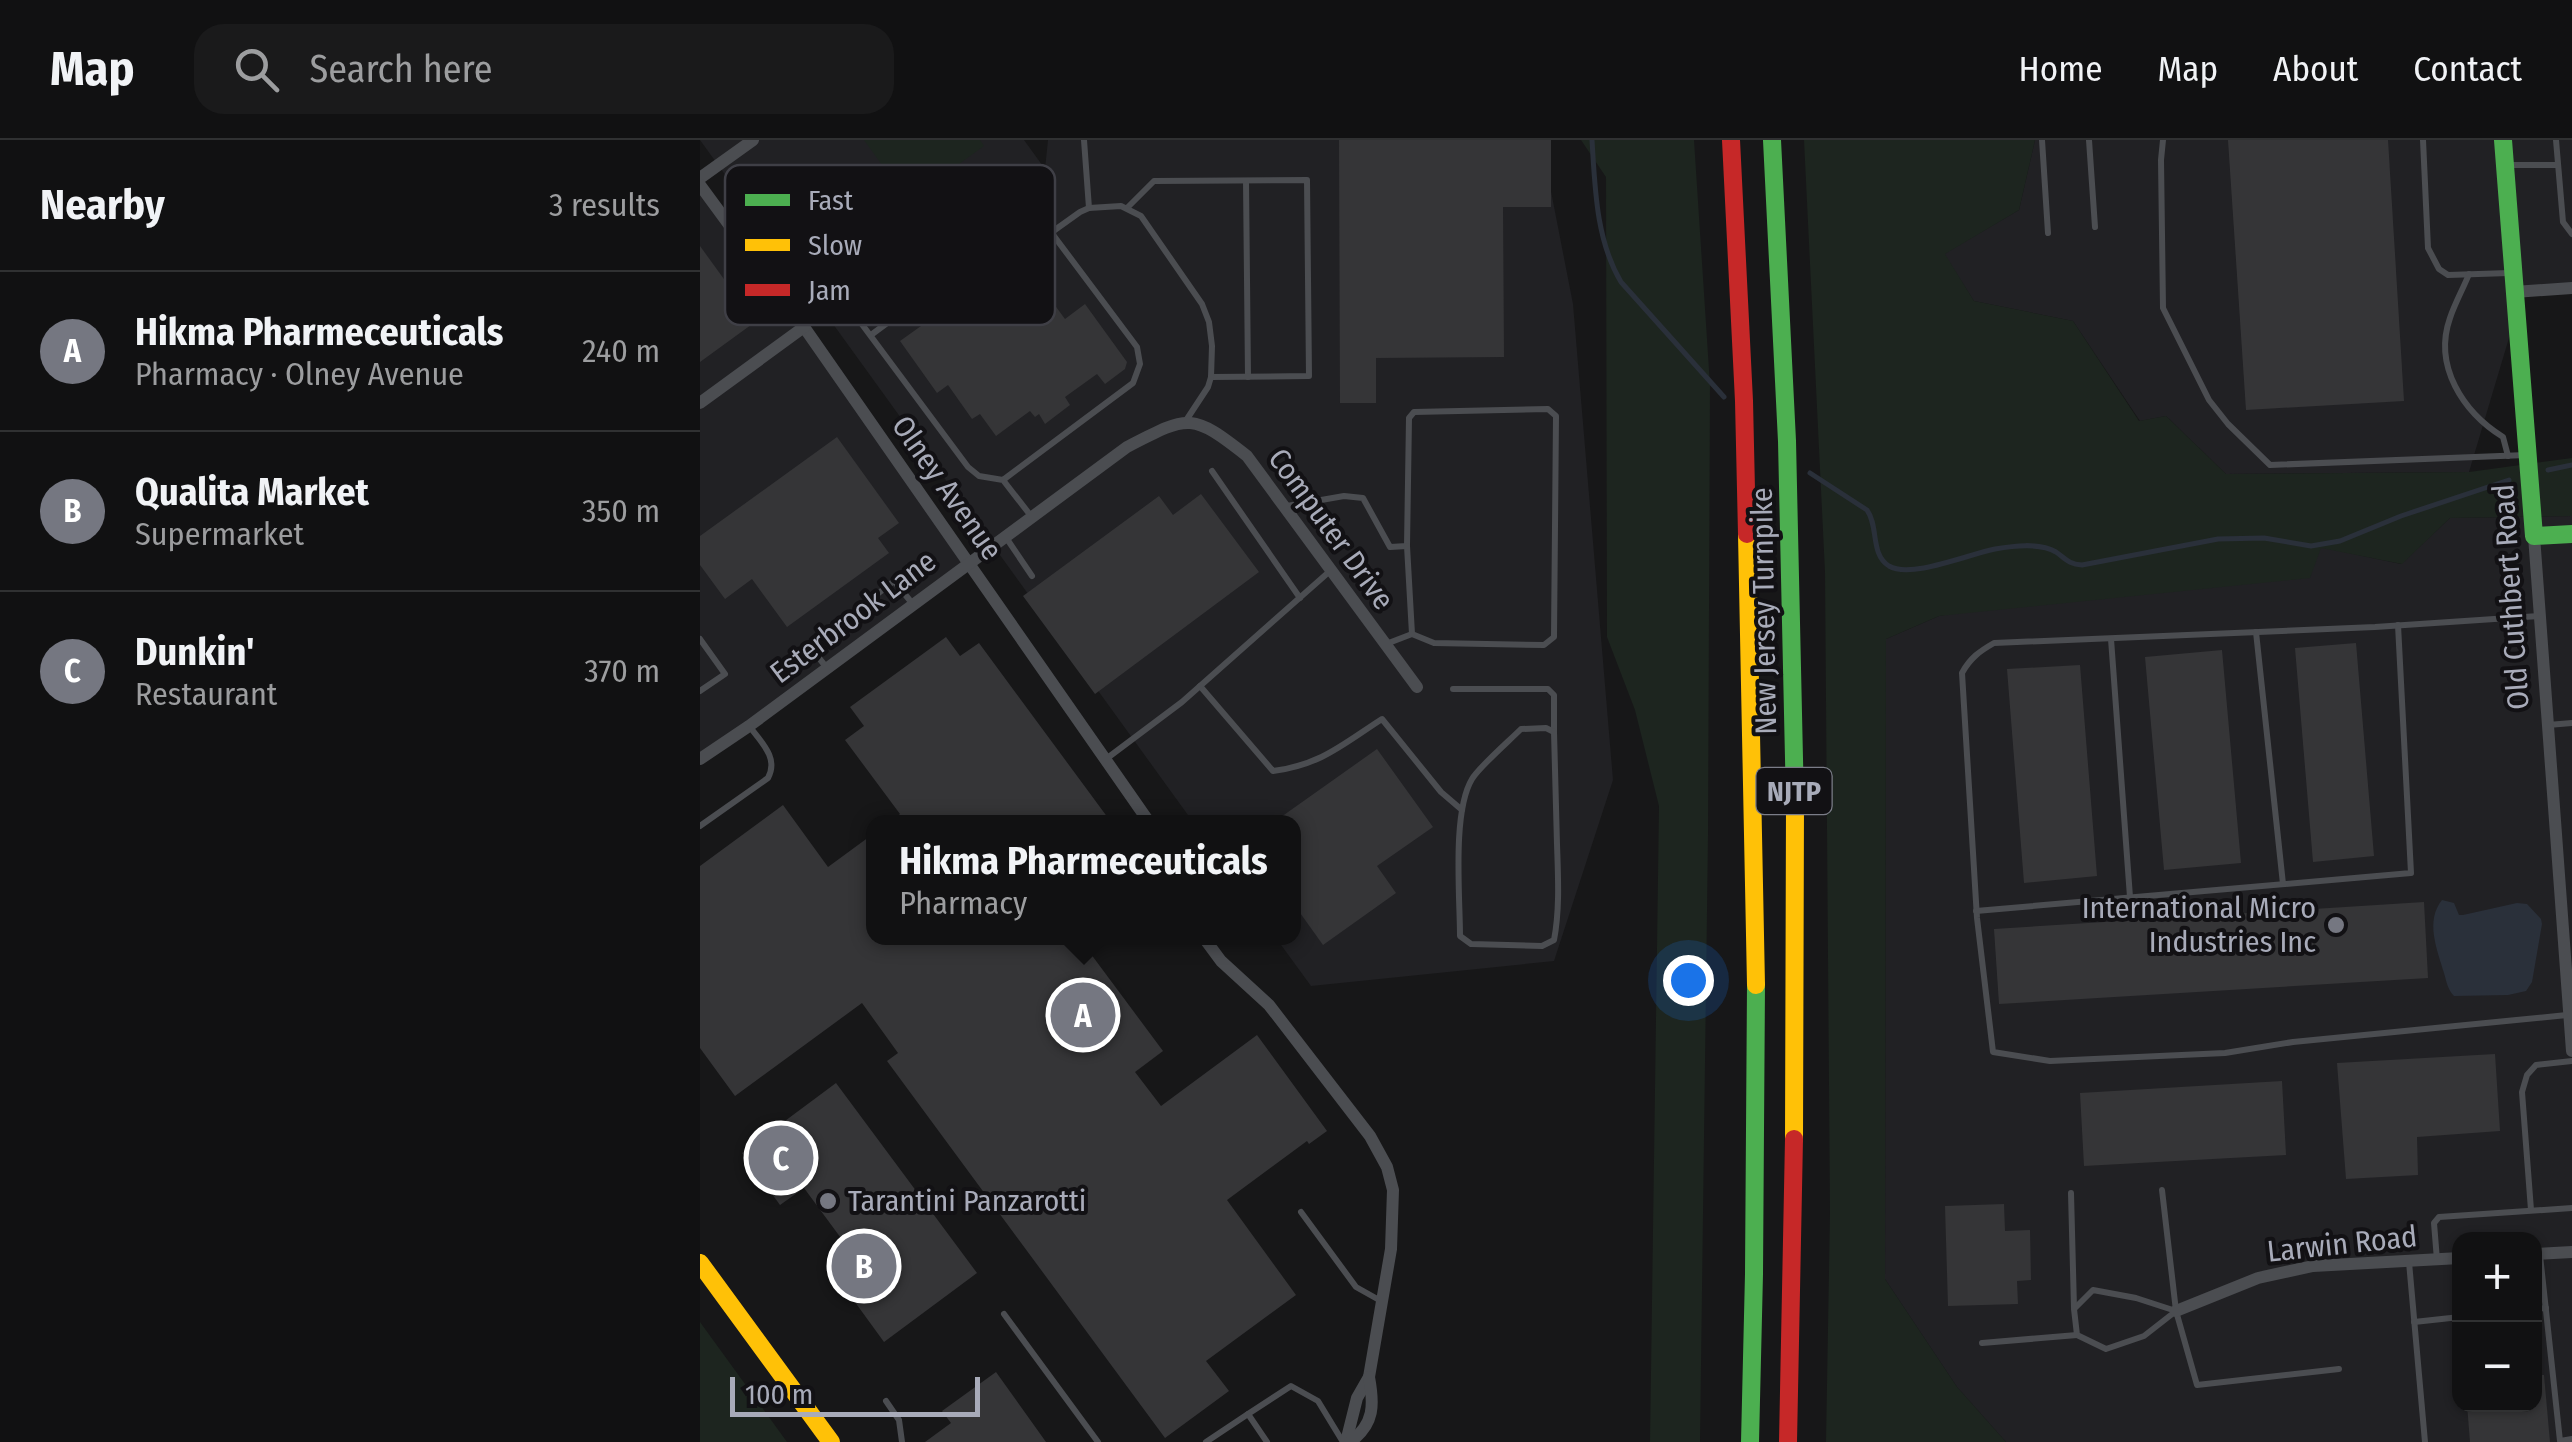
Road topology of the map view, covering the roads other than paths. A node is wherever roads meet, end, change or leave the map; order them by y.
1 (753, 140) edge
2 (1084, 140) edge
3 (1732, 140) edge
4 (1772, 140) edge
5 (2042, 140) edge
6 (2089, 140) edge
7 (2162, 140) edge
8 (2423, 140) edge
9 (2503, 140) edge
10 (2556, 140) edge
11 (732, 146) edge
12 (2505, 165) junction
13 (2558, 165) junction
14 (700, 181) edge
15 (1246, 181) junction
16 (1089, 208) junction
17 (1127, 208) junction
18 (725, 216) edge
19 (2095, 226) dead end
20 (1055, 230) edge
21 (2048, 232) dead end
22 (2572, 234) edge
23 (1055, 236) edge
24 (2513, 273) junction
25 (2469, 274) junction
26 (2572, 288) edge
27 (2514, 292) junction
28 (863, 325) edge
29 (884, 325) edge
30 (804, 327) joint
31 (871, 335) junction
32 (1211, 377) junction
33 (1248, 377) junction
34 (700, 404) edge
35 (1186, 423) junction
36 (2528, 455) junction
37 (2508, 456) junction
38 (1212, 471) dead end
39 (1003, 480) junction
40 (1286, 506) junction
41 (1031, 517) junction
42 (2572, 534) edge
43 (1004, 536) junction
44 (2534, 536) junction
45 (1408, 546) junction
46 (968, 563) junction
47 (1331, 570) junction
48 (1032, 576) dead end
49 (1300, 598) junction
50 (913, 604) junction
51 (2540, 616) junction
52 (2398, 626) junction
53 (2256, 632) junction
54 (1412, 634) junction
55 (700, 638) edge
56 (2111, 638) junction
57 (1385, 644) junction
58 (827, 668) junction
59 (1200, 686) junction
60 (1417, 687) dead end
61 (1453, 689) dead end
62 (700, 691) edge
63 (2572, 723) edge
64 (2548, 724) junction
65 (749, 726) junction
66 (1554, 732) junction
67 (700, 759) edge
68 (1105, 760) junction
69 (1462, 810) junction
70 (1144, 815) edge
71 (700, 826) edge
72 (2565, 865) edge
73 (2283, 884) junction
74 (2130, 897) junction
75 (1976, 911) junction
76 (1209, 945) edge
77 (2569, 1014) junction
78 (2572, 1051) edge
79 (2572, 1061) edge
80 (2162, 1190) dead end
81 (2071, 1192) dead end
82 (2572, 1208) edge
83 (2531, 1210) junction
84 (1301, 1212) dead end
85 (2572, 1252) edge
86 (2542, 1254) edge
87 (2452, 1259) edge
88 (2436, 1260) junction
89 (2408, 1261) junction
90 (700, 1263) edge
91 (2542, 1284) edge
92 (1382, 1302) junction
93 (2542, 1308) edge
94 (2546, 1308) junction
95 (2074, 1309) junction
96 (2176, 1312) junction
97 (1004, 1314) dead end
98 (2452, 1318) edge
99 (2414, 1322) junction
100 (2077, 1335) junction
101 (1982, 1343) dead end
102 (2339, 1369) dead end
103 (886, 1401) dead end
104 (1248, 1414) junction
105 (2572, 1439) edge
106 (831, 1442) edge
107 (902, 1442) edge
108 (1098, 1442) edge
109 (1206, 1442) edge
110 (1267, 1442) edge
111 (1346, 1442) edge
112 (1750, 1442) edge
113 (1788, 1442) edge
114 (2425, 1442) edge

1 - 11 street
2 - 16 lane
3 - 112 main road, New Jersey Turnpike / NJTP
4 - 113 main road, New Jersey Turnpike / NJTP
5 - 21 lane
6 - 19 lane
7 - 37 lane
8 - 25 lane
9 - 12 main road, Old Cuthbert Road
10 - 13 lane
11 - 14 street
12 - 13 lane
12 - 24 main road, Old Cuthbert Road
13 - 22 lane
14 - 18 street, Olney Avenue
15 - 17 lane
15 - 33 lane
15 - 33 lane
16 - 17 lane
16 - 20 lane
17 - 32 lane
23 - 39 lane
24 - 25 lane
24 - 27 main road, Old Cuthbert Road
25 - 37 lane
26 - 27 street
27 - 36 main road, Old Cuthbert Road
28 - 31 lane
29 - 31 lane
30 - 34 street
30 - 46 street, Olney Avenue
31 - 39 lane
32 - 33 lane
32 - 35 lane
35 - 40 street, Computer Drive
35 - 41 street, Esterbrook Lane
36 - 37 lane
36 - 44 main road, Old Cuthbert Road
38 - 49 lane
39 - 41 lane
40 - 45 lane
40 - 47 street, Computer Drive
41 - 43 street, Esterbrook Lane
42 - 44 main road
43 - 46 street, Esterbrook Lane
43 - 48 lane
44 - 51 street, Old Cuthbert Road
45 - 54 lane
45 - 54 lane
46 - 50 street, Esterbrook Lane
46 - 68 street, Olney Avenue
47 - 49 lane
47 - 57 street, Computer Drive
49 - 59 lane
50 - 58 street, Esterbrook Lane
50 - 58 lane
51 - 52 lane
51 - 64 street, Old Cuthbert Road
52 - 53 lane
52 - 73 lane
53 - 56 lane
53 - 73 lane
54 - 57 lane
55 - 62 lane
56 - 74 lane
56 - 75 lane
57 - 60 street, Computer Drive
58 - 65 street, Esterbrook Lane
59 - 68 lane
59 - 69 lane
61 - 66 lane
63 - 64 lane
64 - 72 street, Old Cuthbert Road
65 - 67 street, Esterbrook Lane
65 - 71 lane
66 - 69 lane
66 - 69 lane
68 - 70 street, Olney Avenue
72 - 77 street, Old Cuthbert Road
73 - 74 lane
74 - 75 lane
75 - 77 lane
76 - 92 street
77 - 78 street, Old Cuthbert Road
79 - 83 lane
80 - 96 lane
81 - 95 lane
82 - 83 lane
83 - 88 lane
84 - 92 lane
85 - 86 street
87 - 88 street, Larwin Road
88 - 89 street, Larwin Road
89 - 96 street, Larwin Road
89 - 99 lane
90 - 106 main road
91 - 94 lane
92 - 111 street
93 - 94 lane
94 - 105 lane
95 - 96 lane
95 - 100 lane
96 - 100 lane
96 - 102 lane
97 - 108 lane
98 - 99 lane
99 - 114 lane
100 - 101 lane
103 - 107 lane
104 - 109 lane
104 - 110 lane
104 - 111 lane

